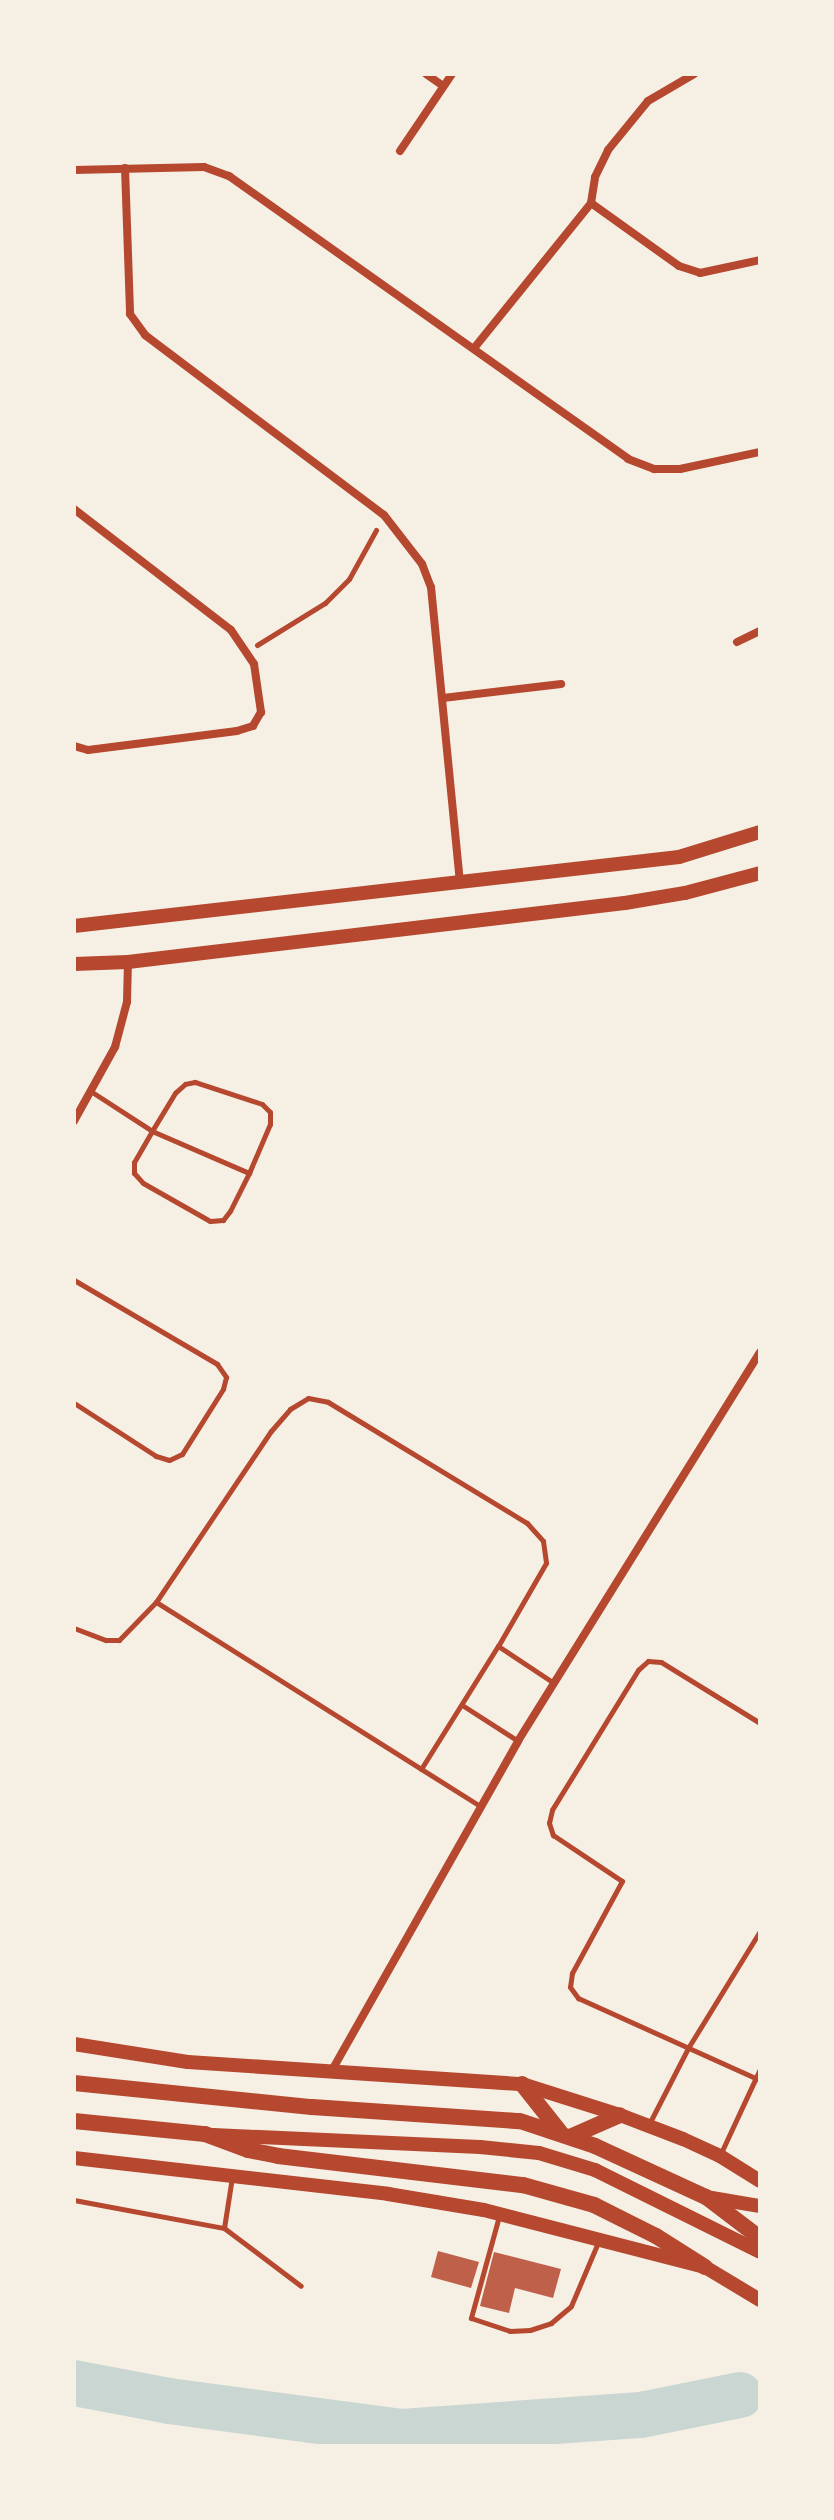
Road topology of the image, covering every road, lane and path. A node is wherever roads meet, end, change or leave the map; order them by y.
1 (426, 74) edge
2 (452, 74) edge
3 (694, 74) edge
4 (443, 86) junction
5 (400, 151) dead end
6 (125, 168) junction
7 (74, 170) edge
8 (591, 203) junction
9 (760, 260) edge
10 (475, 347) junction
11 (760, 452) edge
12 (74, 509) edge
13 (384, 515) junction
14 (760, 631) edge
15 (737, 642) dead end
16 (245, 651) junction
17 (561, 684) dead end
18 (443, 698) junction
19 (74, 746) edge
20 (760, 832) edge
21 (759, 875) edge
22 (460, 884) junction
23 (74, 926) edge
24 (128, 962) junction
25 (74, 964) edge
26 (92, 1092) junction
27 (74, 1121) edge
28 (152, 1131) junction
29 (249, 1173) junction
30 (74, 1280) edge
31 (760, 1352) edge
32 (74, 1403) edge
33 (156, 1602) junction
34 (74, 1628) edge
35 (498, 1646) junction
36 (554, 1683) junction
37 (462, 1705) junction
38 (760, 1723) edge
39 (518, 1741) junction
40 (421, 1769) junction
41 (481, 1807) junction
42 (760, 1931) edge
43 (74, 2044) edge
44 (688, 2048) junction
45 (760, 2069) edge
46 (330, 2072) junction
47 (758, 2078) edge
48 (74, 2083) edge
49 (522, 2084) junction
50 (620, 2115) junction
51 (74, 2121) edge
52 (648, 2126) junction
53 (205, 2134) junction
54 (566, 2134) junction
55 (720, 2156) junction
56 (74, 2158) edge
57 (232, 2176) junction
58 (760, 2181) edge
59 (706, 2197) junction
60 (74, 2200) edge
61 (760, 2206) edge
62 (499, 2214) junction
63 (224, 2228) junction
64 (760, 2238) edge
65 (599, 2239) junction
66 (760, 2252) edge
67 (705, 2267) junction
68 (301, 2286) dead end
69 (760, 2300) edge

1 - 4 street
2 - 4 street
3 - 8 street
4 - 5 street
6 - 7 street
6 - 10 street
6 - 13 street
8 - 9 street
8 - 10 street
10 - 11 street
12 - 16 street
13 - 16 path
13 - 18 street
14 - 15 street
16 - 19 street
17 - 18 street
18 - 22 street
20 - 22 street
21 - 24 street
22 - 23 street
24 - 25 street
24 - 26 street
26 - 27 street
26 - 28 lane
28 - 29 lane
28 - 29 lane
28 - 29 lane
30 - 32 lane
31 - 36 street
33 - 34 lane
33 - 35 lane
33 - 40 lane
35 - 36 lane
35 - 37 lane
36 - 39 street
37 - 39 lane
37 - 40 lane
38 - 44 lane
39 - 41 street
40 - 41 lane
41 - 46 street
42 - 44 lane
43 - 46 street
44 - 47 lane
44 - 52 lane
45 - 47 lane
46 - 49 street
47 - 55 lane
48 - 54 main road
49 - 50 street
49 - 54 main road
50 - 52 street
50 - 54 main road
51 - 53 main road
52 - 55 street
53 - 66 street
53 - 67 main road
54 - 59 main road
55 - 58 street
56 - 57 street
57 - 62 street
57 - 63 lane
59 - 61 street
59 - 64 main road
60 - 63 lane
62 - 65 street
62 - 65 lane
63 - 68 lane
65 - 67 street
67 - 69 street

